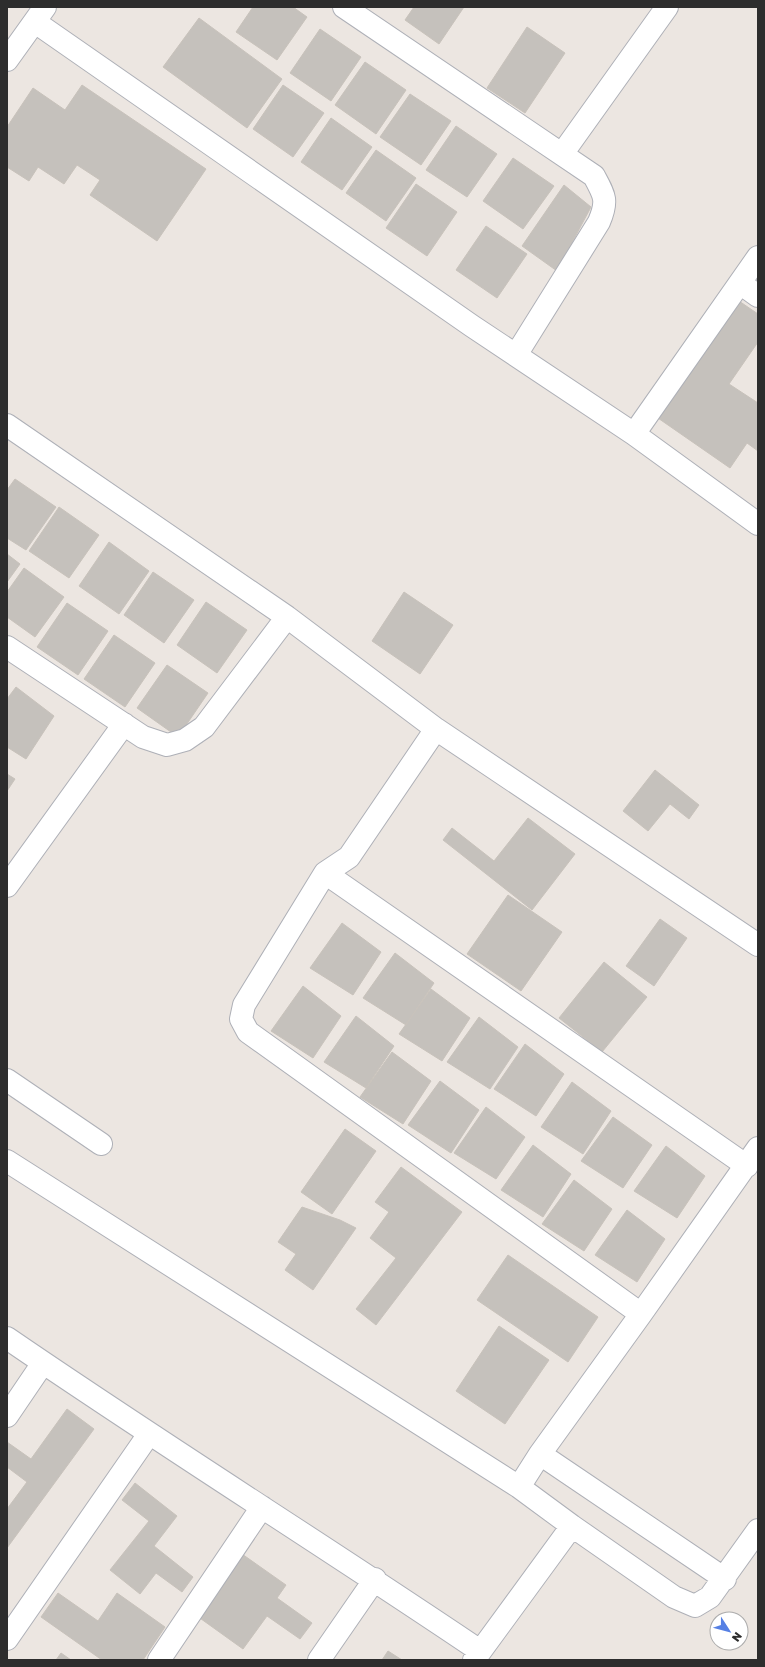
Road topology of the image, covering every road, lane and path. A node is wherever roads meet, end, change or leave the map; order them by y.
1 (344, 7) edge
2 (665, 8) edge
3 (40, 15) edge
4 (7, 60) edge
5 (562, 154) junction
6 (758, 257) edge
7 (740, 283) junction
8 (758, 296) edge
9 (516, 355) junction
10 (7, 425) edge
11 (634, 434) junction
12 (758, 524) edge
13 (287, 617) junction
14 (7, 647) edge
15 (124, 724) junction
16 (436, 729) junction
17 (325, 874) junction
18 (10, 876) edge
19 (758, 945) edge
20 (7, 1080) edge
21 (101, 1144) dead end
22 (752, 1157) edge
23 (7, 1161) edge
24 (641, 1314) junction
25 (7, 1338) edge
26 (43, 1363) junction
27 (7, 1416) edge
28 (149, 1434) junction
29 (540, 1454) junction
30 (519, 1487) junction
31 (262, 1507) junction
32 (572, 1526) junction
33 (758, 1530) edge
34 (725, 1578) junction
35 (375, 1580) junction
36 (7, 1639) edge
37 (477, 1655) edge
38 (159, 1660) edge
39 (319, 1660) edge

1 - 5 street
2 - 5 street
3 - 4 street
3 - 9 street
5 - 9 street
6 - 7 street
7 - 8 street
7 - 11 street
9 - 11 street
10 - 13 street
11 - 12 street
13 - 15 street
13 - 16 street
14 - 15 street
15 - 18 street
16 - 17 street
16 - 19 street
17 - 22 street
17 - 24 street
20 - 21 street
22 - 24 street
23 - 30 street
24 - 29 street
25 - 26 street
26 - 27 street
26 - 28 street
28 - 31 street
28 - 36 street
29 - 30 street
29 - 34 street
30 - 32 street
31 - 35 street
31 - 38 street
32 - 34 street
32 - 37 street
33 - 34 street
35 - 37 street
35 - 39 street

